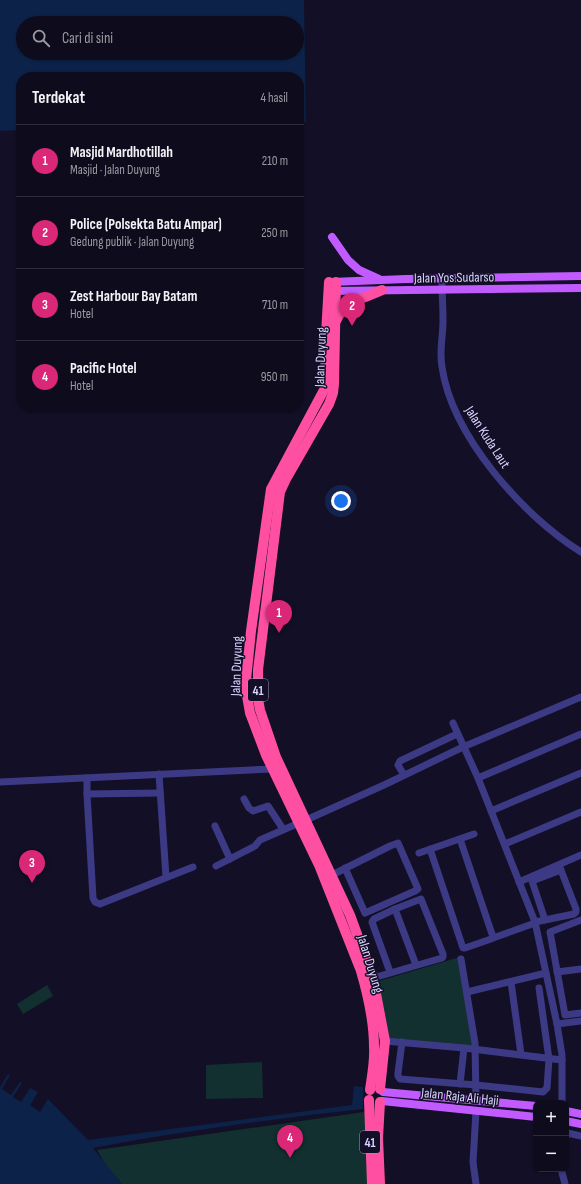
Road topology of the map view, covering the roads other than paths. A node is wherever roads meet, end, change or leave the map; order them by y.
1 (332, 237) dead end
2 (581, 276) edge
3 (442, 279) junction
4 (381, 280) junction
5 (332, 286) junction
6 (581, 288) edge
7 (382, 290) junction
8 (442, 290) junction
9 (335, 323) junction
10 (581, 552) edge
11 (251, 631) junction
12 (263, 632) junction
13 (581, 697) edge
14 (453, 723) dead end
15 (457, 734) junction
16 (581, 734) edge
17 (463, 747) junction
18 (272, 769) junction
19 (581, 773) edge
20 (159, 774) junction
21 (404, 776) junction
22 (87, 778) junction
23 (478, 778) junction
24 (0, 782) edge
25 (160, 793) junction
26 (87, 794) junction
27 (244, 799) dead end
28 (491, 811) junction
29 (581, 812) edge
30 (302, 821) junction
31 (215, 826) dead end
32 (283, 829) junction
33 (474, 834) dead end
34 (460, 839) junction
35 (505, 844) junction
36 (430, 849) junction
37 (419, 853) dead end
38 (581, 855) edge
39 (230, 859) junction
40 (216, 866) dead end
41 (193, 867) dead end
42 (345, 868) junction
43 (560, 868) junction
44 (332, 874) junction
45 (166, 877) junction
46 (520, 882) junction
47 (395, 909) junction
48 (363, 910) junction
49 (345, 912) junction
50 (545, 920) junction
51 (581, 920) edge
52 (535, 923) junction
53 (493, 938) junction
54 (461, 959) dead end
55 (416, 965) junction
56 (581, 969) edge
57 (390, 972) junction
58 (557, 972) junction
59 (546, 973) junction
60 (373, 978) junction
61 (511, 982) junction
62 (540, 988) dead end
63 (467, 992) junction
64 (581, 1013) edge
65 (581, 1021) edge
66 (557, 1024) junction
67 (385, 1041) junction
68 (402, 1042) junction
69 (464, 1048) junction
70 (476, 1049) junction
71 (521, 1054) junction
72 (549, 1059) junction
73 (562, 1060) junction
74 (460, 1084) junction
75 (476, 1084) junction
76 (379, 1095) junction
77 (419, 1095) junction
78 (476, 1100) junction
79 (562, 1100) edge
80 (418, 1105) junction
81 (533, 1106) edge
82 (476, 1111) junction
83 (569, 1112) edge
84 (581, 1114) edge
85 (533, 1117) edge
86 (569, 1122) edge
87 (581, 1124) edge
88 (566, 1136) edge
89 (581, 1136) edge
90 (562, 1172) edge
91 (372, 1184) edge
92 (380, 1184) edge
93 (476, 1184) edge
94 (565, 1184) edge

1 - 4 main road
2 - 3 main road, Jalan Yos Sudarso
3 - 4 main road, Jalan Yos Sudarso
3 - 8 street, Jalan Kuda Laut
4 - 5 main road, Jalan Yos Sudarso
5 - 7 main road, Jalan Yos Sudarso
5 - 9 highway, Jalan Duyung / 41
5 - 11 highway, Jalan Duyung / 41
6 - 8 main road, Jalan Yos Sudarso
7 - 8 main road, Jalan Yos Sudarso
7 - 9 highway
8 - 10 street, Jalan Kuda Laut
9 - 12 highway, Jalan Duyung / 41
11 - 12 highway
11 - 18 highway, Jalan Duyung / 41
12 - 30 highway, Jalan Duyung / 41
13 - 17 street
14 - 15 street
15 - 17 street
15 - 21 street
16 - 23 street
17 - 21 street
17 - 23 street
18 - 20 street
18 - 30 highway, Jalan Duyung / 41
19 - 28 street
20 - 22 street
20 - 25 street
21 - 30 street
22 - 24 street
22 - 26 street
23 - 28 street
25 - 26 street
25 - 45 street
26 - 45 street
27 - 32 street
28 - 35 street
29 - 35 street
30 - 32 street
30 - 44 highway, Jalan Duyung / 41
30 - 49 highway, Jalan Duyung / 41
31 - 39 street
32 - 39 street
33 - 34 street
34 - 36 street
34 - 53 street
35 - 46 street
36 - 37 street
36 - 53 street
38 - 43 street
39 - 40 street
41 - 45 street
42 - 44 street
42 - 48 street
42 - 48 street
43 - 46 street
43 - 50 street
43 - 50 street
44 - 49 highway, Jalan Duyung / 41
46 - 52 street
47 - 55 street
47 - 55 street
47 - 57 street
48 - 49 street
49 - 60 highway, Jalan Duyung / 41
49 - 76 highway, Jalan Duyung / 41
50 - 52 street
51 - 58 street
52 - 53 street
52 - 59 street
54 - 63 street
55 - 57 street
56 - 58 street
57 - 60 street
58 - 64 street
59 - 61 street
59 - 66 street
60 - 67 highway, Jalan Duyung / 41
61 - 63 street
61 - 71 street
62 - 72 street
63 - 70 street
65 - 66 street
66 - 73 street
67 - 68 street
67 - 76 highway, Jalan Duyung / 41
68 - 69 street
68 - 74 street
69 - 70 street
69 - 74 street
70 - 71 street
70 - 75 street
71 - 72 street
72 - 73 street
72 - 75 street
73 - 79 street
74 - 75 street
75 - 78 street
76 - 77 main road, Jalan Raja Ali Haji
76 - 80 main road, Jalan Raja Ali Haji
76 - 91 highway, 41
76 - 92 highway, Jalan Duyung / 41
77 - 78 main road, Jalan Raja Ali Haji
77 - 80 main road
78 - 81 main road, Jalan Raja Ali Haji
80 - 82 main road, Jalan Raja Ali Haji
82 - 85 main road, Jalan Raja Ali Haji
82 - 93 street
83 - 84 main road
86 - 87 main road
88 - 89 street
90 - 94 street

